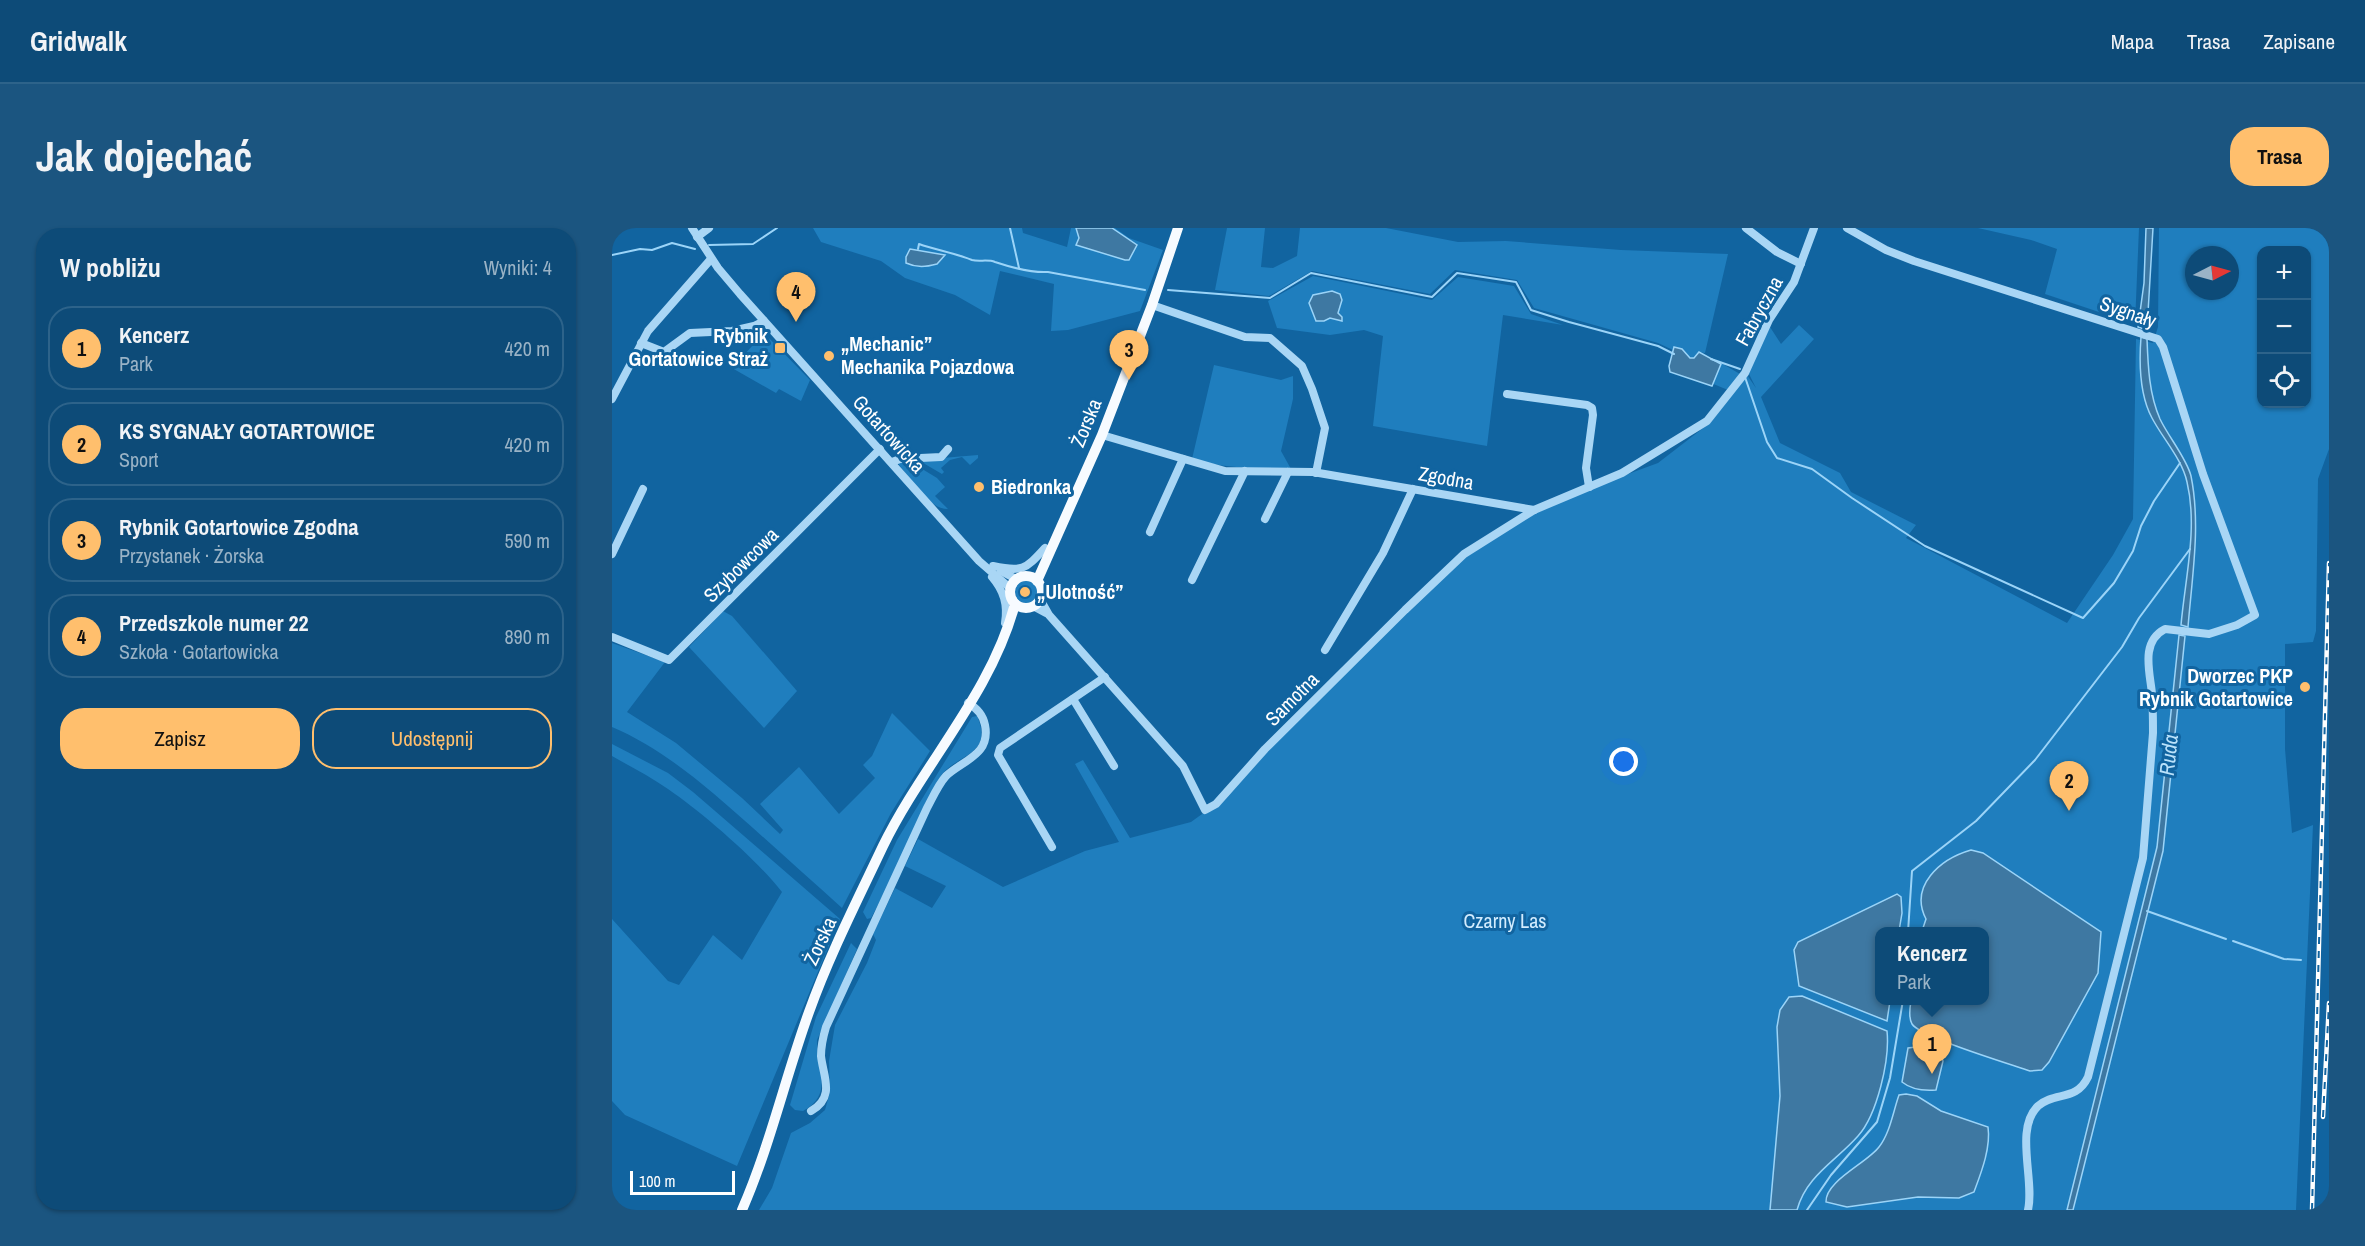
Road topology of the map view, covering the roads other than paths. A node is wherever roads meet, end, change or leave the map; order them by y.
1 (692, 228) edge
2 (709, 228) edge
3 (1178, 228) edge
4 (1746, 228) edge
5 (1814, 228) edge
6 (1847, 228) edge
7 (697, 237) junction
8 (711, 259) junction
9 (1801, 264) junction
10 (1152, 305) junction
11 (764, 321) junction
12 (641, 343) junction
13 (1507, 394) dead end
14 (612, 399) edge
15 (1101, 435) junction
16 (880, 449) junction
17 (948, 449) dead end
18 (1183, 459) junction
19 (892, 462) junction
20 (1245, 471) junction
21 (1288, 472) junction
22 (1316, 472) junction
23 (1589, 487) junction
24 (643, 489) dead end
25 (1413, 489) junction
26 (1534, 510) junction
27 (1265, 519) dead end
28 (1059, 529) junction
29 (1150, 532) dead end
30 (1046, 548) junction
31 (612, 554) edge
32 (989, 567) junction
33 (1033, 579) junction
34 (1192, 580) dead end
35 (1013, 584) junction
36 (1028, 604) junction
37 (612, 636) edge
38 (1002, 642) junction
39 (1325, 650) dead end
40 (986, 674) junction
41 (1105, 677) junction
42 (1073, 699) junction
43 (968, 704) junction
44 (1114, 766) dead end
45 (1052, 847) dead end
46 (812, 1112) dead end
47 (742, 1210) edge
48 (2028, 1210) edge

1 - 7 street, Gotartowicka
2 - 7 street
3 - 10 main road, Żorska
4 - 9 street, Fabryczna
5 - 9 street, Fabryczna
6 - 48 street, Sygnały
7 - 8 street, Gotartowicka
8 - 11 street, Gotartowicka
8 - 12 street
9 - 23 street, Fabryczna
10 - 15 main road, Żorska
10 - 22 street
11 - 12 street
11 - 16 street, Gotartowicka
12 - 14 street
13 - 23 street
15 - 18 street, Zgodna
15 - 28 main road, Żorska
16 - 19 street, Gotartowicka
16 - 37 street, Szybowcowa
17 - 19 street
18 - 20 street, Zgodna
18 - 29 street
19 - 32 street, Gotartowicka
20 - 21 street, Zgodna
20 - 34 street
21 - 22 street, Zgodna
21 - 27 street
22 - 25 street, Zgodna
23 - 26 street
24 - 31 street
25 - 26 street, Zgodna
25 - 39 street
26 - 41 street, Samotna
28 - 30 main road, Żorska
28 - 33 main road, Żorska
30 - 32 street
30 - 33 main road, Żorska
32 - 35 street, Gotartowicka
32 - 38 street
33 - 35 main road
33 - 36 main road
35 - 36 main road
36 - 38 main road, Żorska
36 - 40 main road, Żorska
36 - 41 street, Samotna
38 - 40 main road, Żorska
40 - 43 main road, Żorska
41 - 42 street
42 - 44 street
42 - 45 street
43 - 46 street
43 - 47 main road, Żorska

